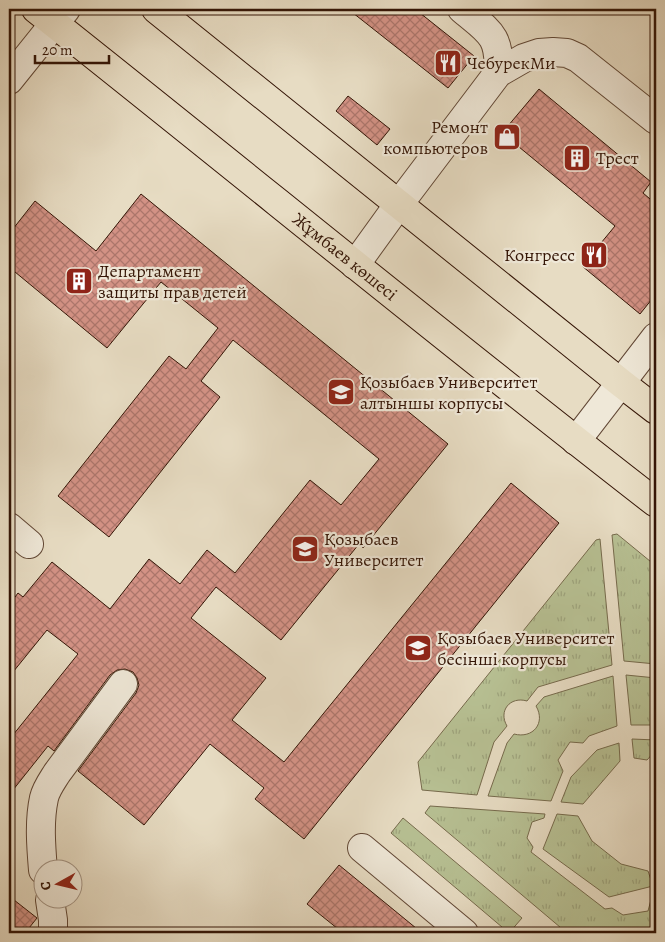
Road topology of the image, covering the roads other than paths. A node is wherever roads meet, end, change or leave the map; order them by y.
1 (156, 9) edge
2 (462, 9) edge
3 (52, 13) edge
4 (498, 73) junction
5 (9, 80) edge
6 (656, 120) edge
7 (399, 204) junction
8 (355, 265) junction
9 (656, 337) edge
10 (621, 383) junction
11 (656, 410) edge
12 (576, 441) junction
13 (656, 503) edge
14 (123, 684) dead end
15 (362, 848) dead end
16 (42, 860) edge
17 (52, 910) edge
18 (53, 933) edge
19 (464, 933) edge

1 - 7 main road
2 - 4 street
3 - 5 street
3 - 8 main road, Жұмбаев көшесі
4 - 6 street
4 - 7 street
7 - 8 street
7 - 10 main road
8 - 12 main road, Жұмбаев көшесі
9 - 10 street
10 - 11 main road
10 - 12 street
12 - 13 main road, Жұмбаев көшесі
14 - 16 street
15 - 19 street
17 - 18 street

